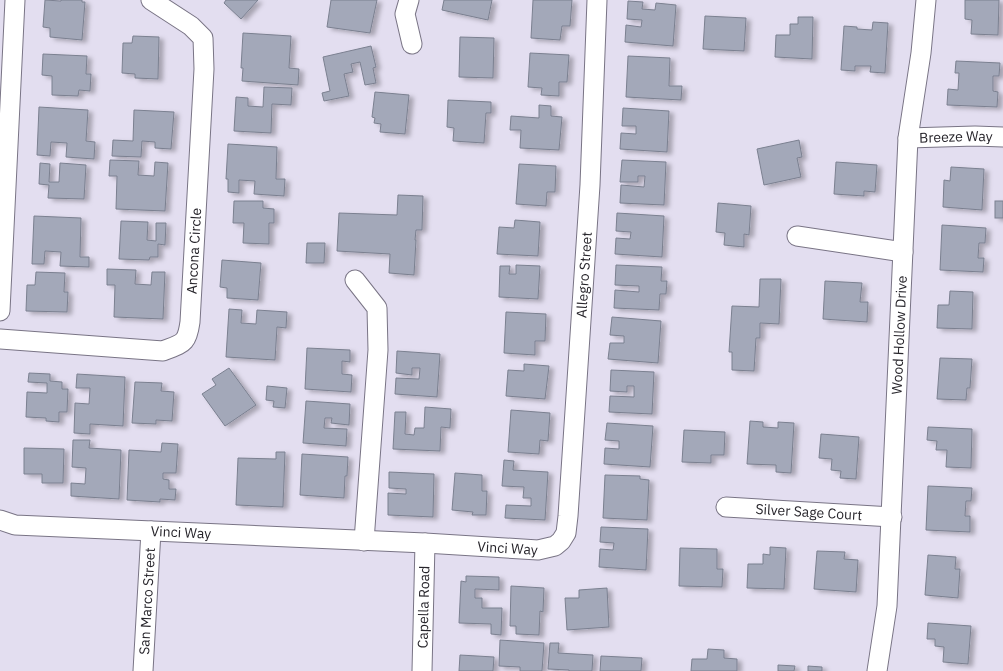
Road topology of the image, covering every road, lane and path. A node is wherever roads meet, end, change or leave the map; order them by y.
1 (15, 0) edge
2 (151, 0) edge
3 (409, 0) edge
4 (597, 0) edge
5 (926, 0) edge
6 (412, 44) dead end
7 (1003, 137) edge
8 (908, 138) junction
9 (797, 236) dead end
10 (903, 252) junction
11 (355, 280) dead end
12 (0, 311) edge
13 (0, 339) edge
14 (726, 507) dead end
15 (892, 517) junction
16 (0, 520) edge
17 (151, 531) junction
18 (364, 541) junction
19 (425, 543) junction
20 (556, 546) joint
21 (143, 671) edge
22 (422, 671) edge
23 (877, 671) edge

1 - 12 street
2 - 13 street, Ancona Circle
3 - 6 street
4 - 20 street, Allegro Street
5 - 8 street, Wood Hollow Drive
7 - 8 street, Breeze Way
8 - 10 street, Wood Hollow Drive
9 - 10 street
10 - 15 street, Wood Hollow Drive
11 - 18 street
14 - 15 street, Silver Sage Court
15 - 23 street, Wood Hollow Drive
16 - 17 street, Vinci Way
17 - 18 street, Vinci Way
17 - 21 street, San Marco Street
18 - 19 street, Vinci Way
19 - 20 street, Vinci Way
19 - 22 street, Capella Road

